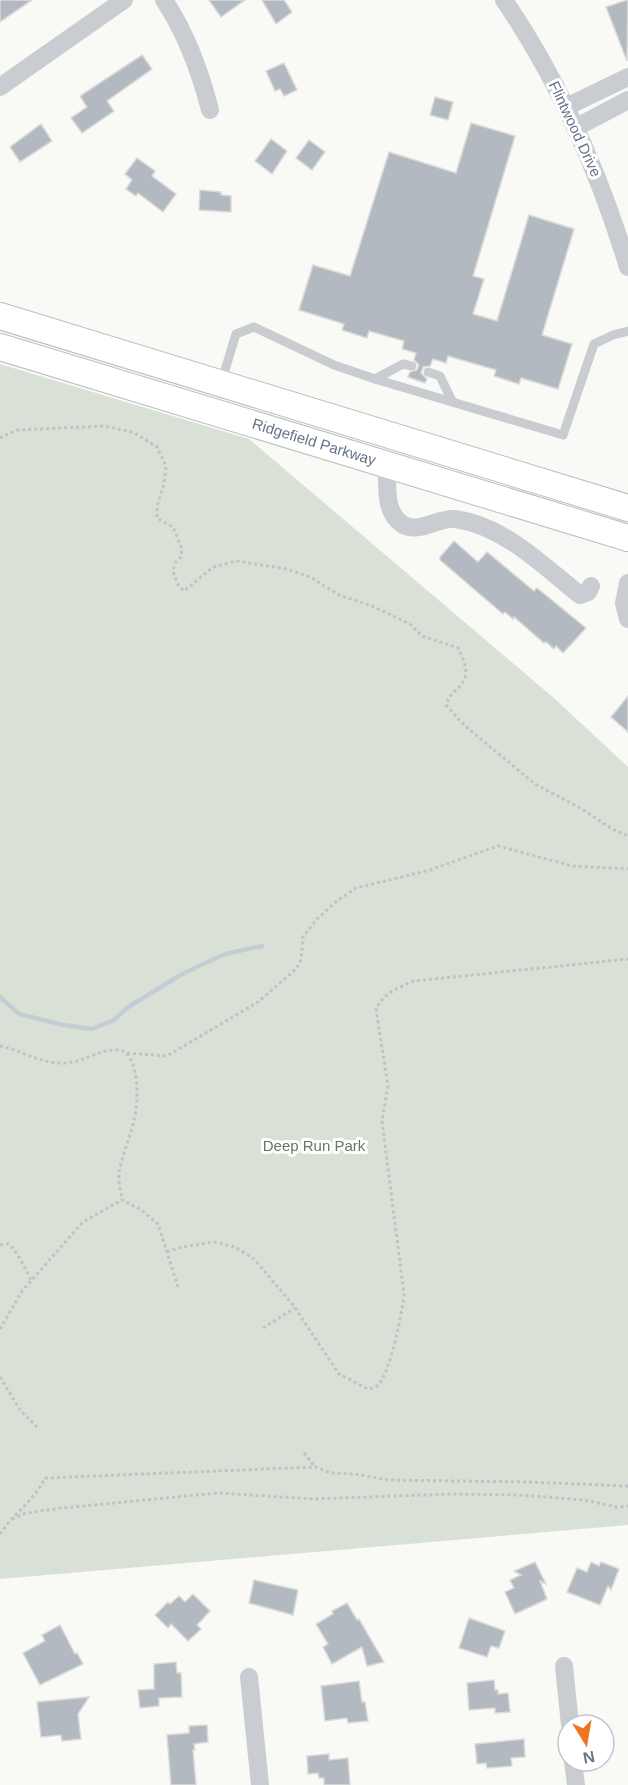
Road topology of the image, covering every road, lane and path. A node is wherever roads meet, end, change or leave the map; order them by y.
1 (124, 0) edge
2 (164, 0) edge
3 (504, 0) edge
4 (628, 77) edge
5 (0, 87) edge
6 (628, 100) edge
7 (566, 107) junction
8 (210, 110) dead end
9 (576, 128) junction
10 (628, 267) edge
11 (0, 316) edge
12 (628, 331) edge
13 (0, 347) edge
14 (412, 366) dead end
15 (428, 372) dead end
16 (375, 379) junction
17 (221, 384) junction
18 (452, 401) junction
19 (0, 438) edge
20 (387, 464) junction
21 (628, 508) edge
22 (628, 538) edge
23 (628, 583) edge
24 (591, 586) dead end
25 (628, 619) edge
26 (628, 837) edge
27 (628, 869) edge
28 (628, 959) edge
29 (0, 1046) edge
30 (127, 1053) junction
31 (122, 1200) junction
32 (0, 1245) edge
33 (167, 1252) junction
34 (31, 1280) junction
35 (178, 1287) dead end
36 (295, 1308) junction
37 (263, 1328) dead end
38 (0, 1329) edge
39 (0, 1377) edge
40 (38, 1428) dead end
41 (304, 1453) dead end
42 (315, 1467) junction
43 (628, 1486) edge
44 (628, 1506) edge
45 (9, 1521) junction
46 (0, 1534) edge
47 (564, 1666) dead end
48 (249, 1677) dead end
49 (569, 1713) edge
50 (260, 1785) edge

1 - 5 street
2 - 8 street
3 - 7 street, Flintwood Drive
4 - 7 street
6 - 9 street
7 - 9 street, Flintwood Drive
9 - 10 street, Flintwood Drive
11 - 17 main road, Ridgefield Parkway
12 - 18 lane
13 - 20 main road, Ridgefield Parkway
14 - 16 lane
15 - 18 lane
16 - 17 lane
16 - 18 lane
17 - 21 main road, Ridgefield Parkway
19 - 26 path
20 - 22 main road, Ridgefield Parkway
20 - 24 street
23 - 25 street
27 - 30 path
28 - 36 path
29 - 30 path
30 - 31 path
31 - 33 path
31 - 34 path
32 - 34 path
33 - 35 path
33 - 36 path
34 - 38 path
36 - 37 path
39 - 40 path
41 - 42 path
42 - 43 path
42 - 45 path
44 - 45 path
45 - 46 path
47 - 49 street
48 - 50 street

